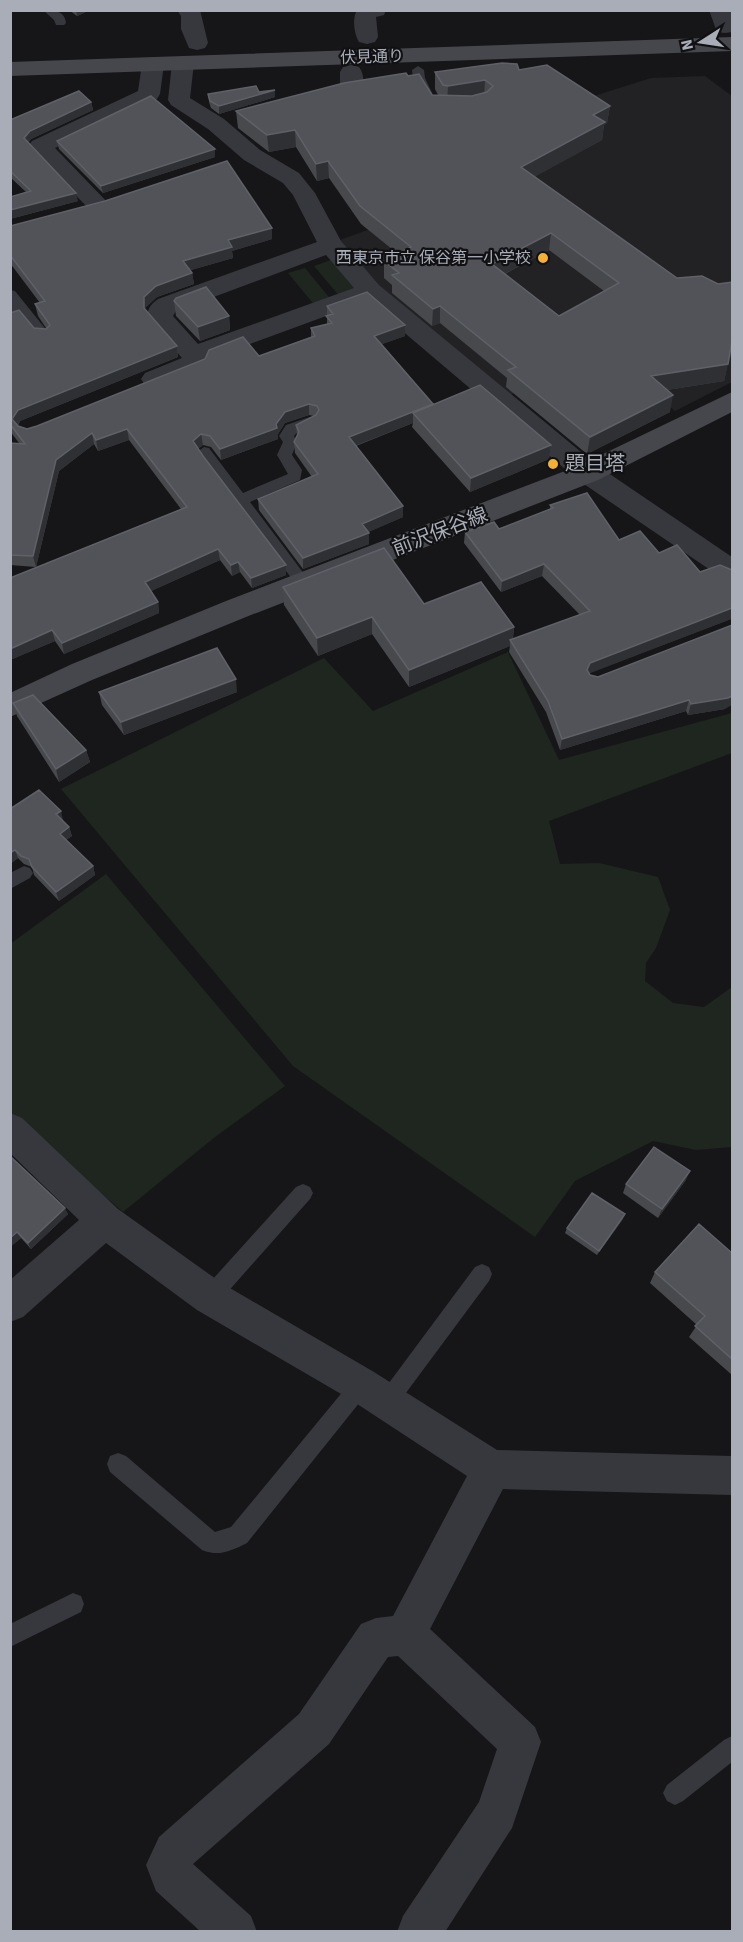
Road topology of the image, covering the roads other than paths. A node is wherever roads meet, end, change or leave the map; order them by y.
1 (48, 10) edge
2 (187, 10) edge
3 (367, 12) edge
4 (60, 23) dead end
5 (728, 27) edge
6 (457, 35) junction
7 (367, 37) junction
8 (197, 42) junction
9 (613, 48) junction
10 (10, 49) edge
11 (307, 59) junction
12 (183, 63) junction
13 (153, 64) junction
14 (10, 69) edge
15 (418, 70) junction
16 (351, 72) junction
17 (296, 104) edge
18 (436, 107) edge
19 (98, 205) edge
20 (331, 245) junction
21 (370, 291) junction
22 (10, 294) edge
23 (16, 309) edge
24 (43, 335) edge
25 (194, 355) junction
26 (137, 386) edge
27 (732, 401) edge
28 (310, 422) edge
29 (204, 452) dead end
30 (588, 473) junction
31 (240, 500) junction
32 (732, 571) edge
33 (303, 583) junction
34 (10, 706) edge
35 (10, 1129) edge
36 (303, 1192) dead end
37 (105, 1221) junction
38 (482, 1274) dead end
39 (210, 1297) junction
40 (10, 1304) edge
41 (374, 1394) junction
42 (118, 1464) dead end
43 (492, 1469) junction
44 (732, 1475) edge
45 (73, 1604) dead end
46 (405, 1634) junction
47 (10, 1636) edge
48 (732, 1748) edge
49 (675, 1793) dead end
50 (235, 1932) edge
51 (419, 1932) edge

1 - 4 lane
2 - 8 street
3 - 7 street
5 - 6 main road, 伏見通り
5 - 9 main road, 伏見通り
6 - 7 main road, 伏見通り
6 - 9 main road
7 - 8 main road, 伏見通り
8 - 10 main road, 伏見通り
9 - 11 main road, 伏見通り
9 - 15 main road
11 - 12 main road, 伏見通り
11 - 16 main road
12 - 13 main road, 伏見通り
12 - 20 street
13 - 14 main road, 伏見通り
13 - 19 street
15 - 16 main road
15 - 18 lane
16 - 17 street
20 - 21 street
20 - 25 street
21 - 25 street
21 - 30 street
22 - 23 lane
23 - 24 lane
25 - 26 street
27 - 30 main road, 前沢保谷線
28 - 31 lane
29 - 31 lane
30 - 32 street
30 - 33 main road, 前沢保谷線
31 - 33 lane
33 - 34 main road, 前沢保谷線
35 - 37 street
36 - 39 lane
37 - 39 street
37 - 40 street
38 - 41 lane
39 - 41 street
41 - 42 lane
41 - 43 street
43 - 44 street
43 - 46 street
45 - 47 lane
46 - 50 street
46 - 51 street
48 - 49 lane

